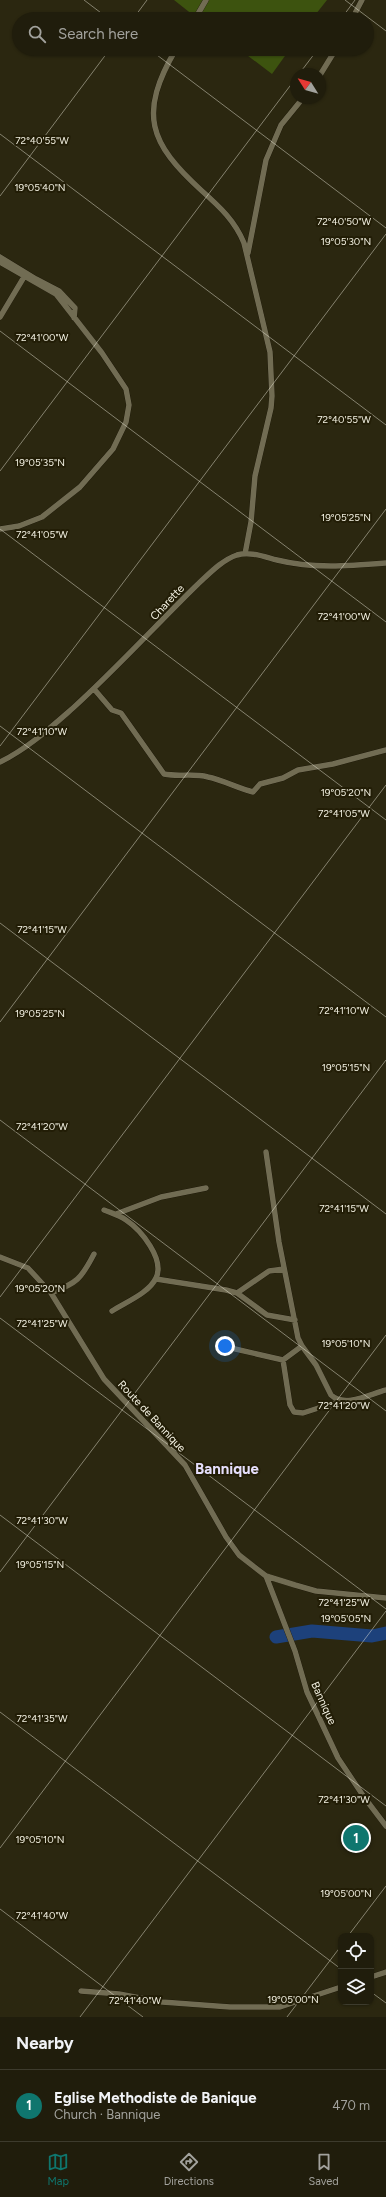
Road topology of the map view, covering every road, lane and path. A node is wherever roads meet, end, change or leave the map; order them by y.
1 (206, 0) edge
2 (362, 0) edge
3 (199, 12) edge
4 (356, 12) edge
5 (172, 56) edge
6 (332, 56) edge
7 (324, 68) edge
8 (298, 104) edge
9 (248, 255) junction
10 (0, 256) edge
11 (0, 262) edge
12 (24, 277) junction
13 (0, 317) edge
14 (74, 318) junction
15 (0, 530) edge
16 (245, 554) junction
17 (386, 563) edge
18 (94, 689) junction
19 (386, 750) edge
20 (0, 762) edge
21 (266, 1152) dead end
22 (206, 1188) dead end
23 (104, 1210) dead end
24 (116, 1214) junction
25 (0, 1257) edge
26 (93, 1257) dead end
27 (284, 1269) junction
28 (156, 1279) junction
29 (51, 1293) junction
30 (237, 1293) junction
31 (112, 1311) dead end
32 (295, 1320) junction
33 (302, 1346) junction
34 (231, 1348) dead end
35 (283, 1360) junction
36 (386, 1390) edge
37 (340, 1401) junction
38 (266, 1576) junction
39 (386, 1598) edge
40 (386, 1826) edge
41 (386, 1972) edge
42 (374, 1976) edge
43 (338, 1988) edge
44 (81, 1991) dead end

1 - 3 street
2 - 4 street
5 - 9 street
6 - 7 street
8 - 9 street
9 - 16 street
10 - 14 street
11 - 12 street
12 - 13 street
12 - 14 street
14 - 15 street
16 - 17 street
16 - 18 street, Charette
18 - 19 street
18 - 20 street, Charette
21 - 27 street
22 - 24 street
23 - 24 street
24 - 28 street
25 - 29 street, Route de Bannique
26 - 29 street
27 - 30 street
27 - 32 street
28 - 30 street
28 - 31 street
29 - 38 street, Route de Bannique
30 - 32 street
32 - 33 street
33 - 35 street
33 - 37 street
34 - 35 street
35 - 37 street
36 - 37 street
38 - 39 street, Route de Bannique
38 - 40 street, Bannique
41 - 42 street
43 - 44 street

